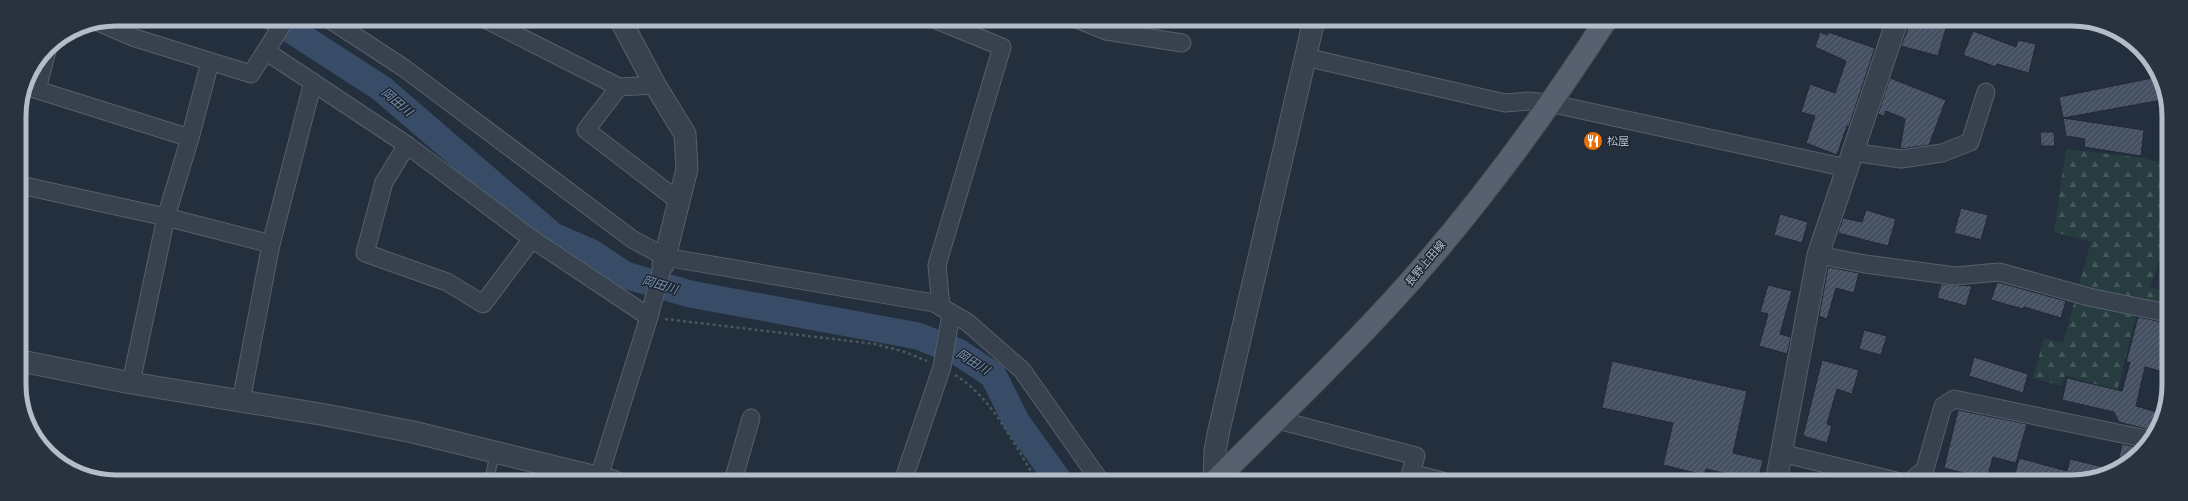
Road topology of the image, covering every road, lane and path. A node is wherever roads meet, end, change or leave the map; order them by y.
1 (282, 26) edge
2 (339, 26) edge
3 (499, 26) edge
4 (623, 26) edge
5 (951, 26) edge
6 (1094, 26) edge
7 (1313, 26) edge
8 (1602, 26) edge
9 (1894, 26) edge
10 (109, 27) edge
11 (1182, 43) dead end
12 (268, 50) junction
13 (1305, 57) junction
14 (210, 62) junction
15 (38, 71) edge
16 (313, 82) junction
17 (655, 85) junction
18 (619, 87) junction
19 (31, 88) edge
20 (1986, 92) dead end
21 (1549, 103) junction
22 (190, 138) junction
23 (407, 145) junction
24 (1850, 160) junction
25 (26, 186) edge
26 (680, 202) junction
27 (166, 217) junction
28 (532, 239) junction
29 (271, 244) junction
30 (1818, 255) junction
31 (664, 261) junction
32 (651, 310) junction
33 (946, 311) junction
34 (2162, 312) edge
35 (26, 362) edge
36 (942, 367) junction
37 (131, 383) junction
38 (241, 401) junction
39 (751, 418) dead end
40 (1278, 420) junction
41 (2144, 439) edge
42 (496, 452) junction
43 (1781, 453) junction
44 (489, 475) edge
45 (590, 475) edge
46 (607, 475) edge
47 (735, 475) edge
48 (906, 475) edge
49 (1033, 475) edge
50 (1096, 475) edge
51 (1215, 475) edge
52 (1221, 475) edge
53 (1411, 475) edge
54 (1777, 475) edge
55 (1871, 475) edge
56 (1918, 475) edge

1 - 12 street
2 - 31 street
3 - 18 street
4 - 17 street
5 - 33 street
6 - 11 street
7 - 13 street
8 - 21 main road, 長野上田線
9 - 24 street
10 - 14 street
12 - 14 street
12 - 16 street
13 - 21 street
13 - 51 street
14 - 22 street
15 - 19 street
16 - 23 street
16 - 29 street
17 - 18 street
17 - 26 street
18 - 26 street
19 - 22 street
20 - 24 street
21 - 24 street
21 - 40 main road, 長野上田線
22 - 27 street
23 - 28 street
23 - 28 street
24 - 30 street
25 - 27 street
26 - 31 street
27 - 29 street
27 - 37 street
28 - 32 street
29 - 38 street
30 - 34 street
30 - 43 street
31 - 32 street
31 - 33 street
32 - 36 path
32 - 46 street
33 - 36 street
33 - 50 street
35 - 37 street
36 - 48 street
36 - 49 path
37 - 38 street
38 - 42 street
39 - 47 street
40 - 52 main road, 長野上田線
40 - 53 street
41 - 56 street
42 - 44 lane
42 - 45 street
43 - 54 street
43 - 55 street

